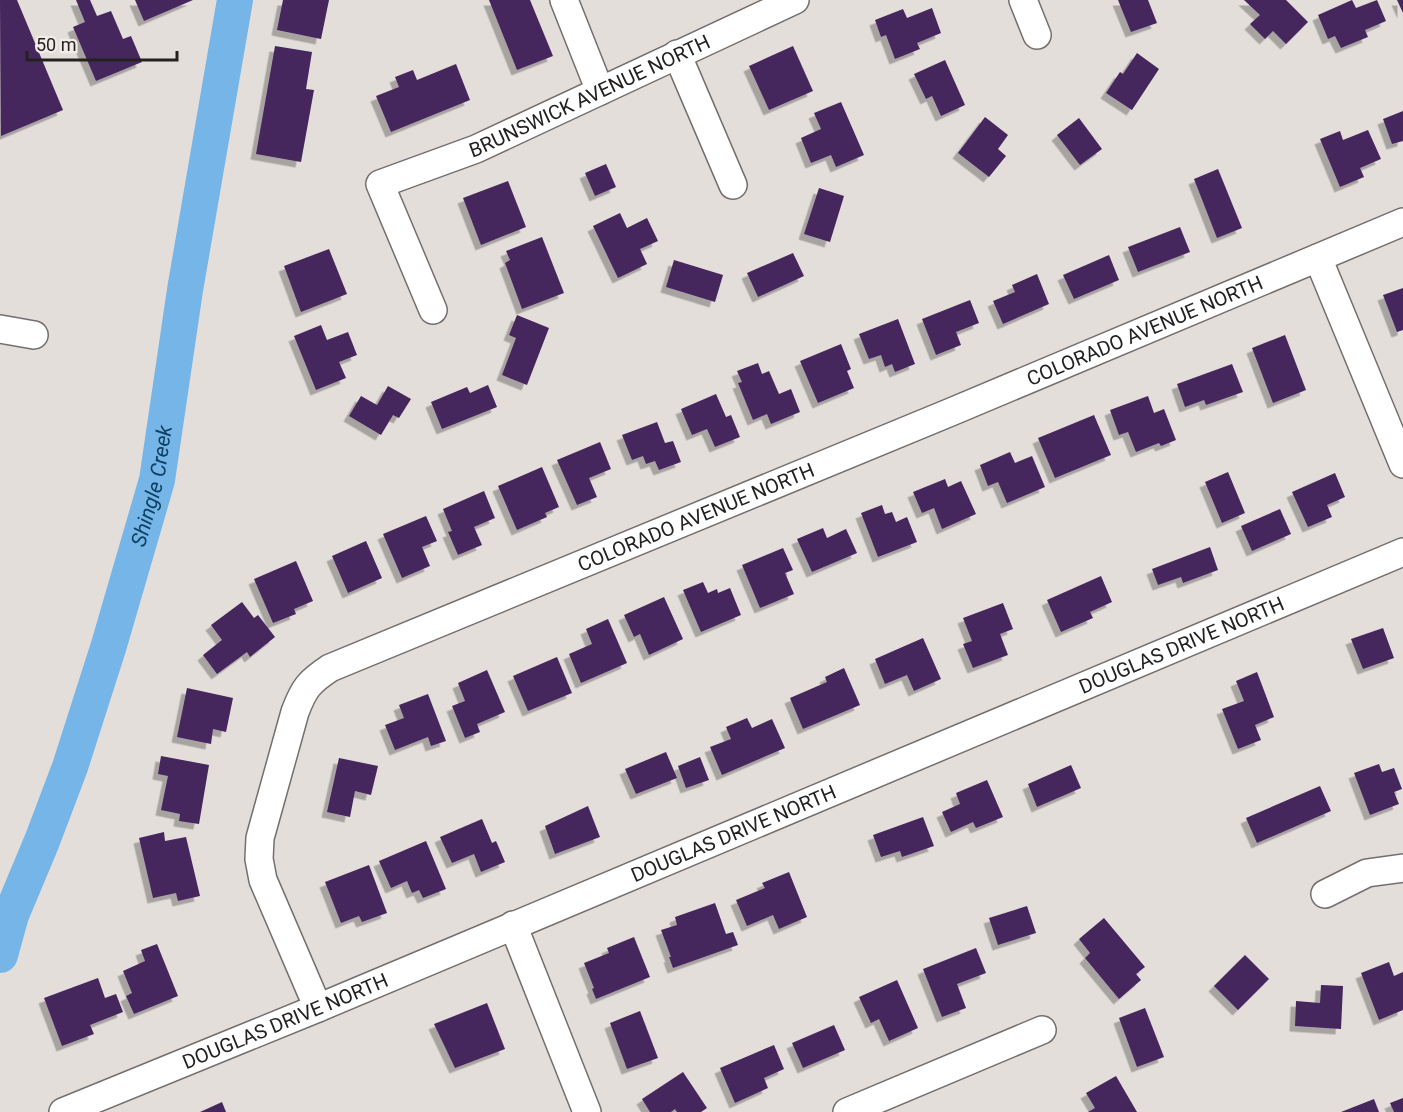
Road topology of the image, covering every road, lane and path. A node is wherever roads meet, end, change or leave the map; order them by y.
1 (564, 0) edge
2 (795, 0) edge
3 (1023, 0) edge
4 (1037, 35) dead end
5 (677, 54) junction
6 (600, 91) junction
7 (733, 185) dead end
8 (1403, 222) edge
9 (1318, 258) junction
10 (433, 310) dead end
11 (0, 329) edge
12 (34, 335) dead end
13 (1403, 464) edge
14 (1403, 552) edge
15 (1403, 868) edge
16 (1325, 894) dead end
17 (513, 925) junction
18 (318, 1008) junction
19 (1042, 1030) dead end
20 (63, 1112) edge
21 (587, 1112) edge
22 (848, 1112) edge

1 - 6 street
2 - 5 street, BRUNSWICK AVENUE NORTH
3 - 4 street
5 - 6 street, BRUNSWICK AVENUE NORTH
5 - 7 street
6 - 10 street, BRUNSWICK AVENUE NORTH
8 - 9 street, COLORADO AVENUE NORTH
9 - 13 street
9 - 18 street, COLORADO AVENUE NORTH
11 - 12 street
14 - 17 street, DOUGLAS DRIVE NORTH
15 - 16 street
17 - 18 street, DOUGLAS DRIVE NORTH
17 - 21 street
18 - 20 street, DOUGLAS DRIVE NORTH
19 - 22 street

